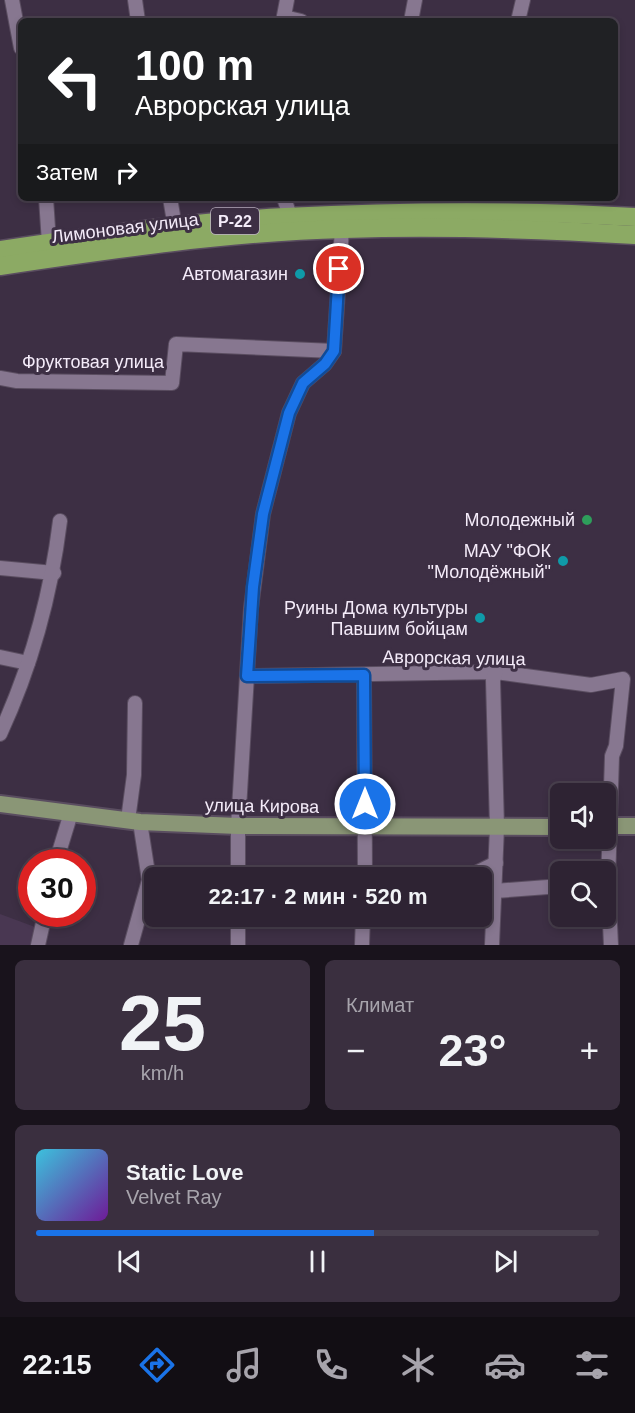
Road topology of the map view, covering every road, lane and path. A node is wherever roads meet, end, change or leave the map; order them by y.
1 (12, 0) edge
2 (135, 0) edge
3 (287, 0) edge
4 (415, 0) edge
5 (523, 0) edge
6 (138, 18) edge
7 (283, 18) edge
8 (412, 18) edge
9 (519, 18) edge
10 (18, 32) edge
11 (46, 201) edge
12 (171, 201) edge
13 (285, 201) edge
14 (472, 213) edge
15 (290, 216) junction
16 (635, 216) edge
17 (176, 227) junction
18 (342, 229) junction
19 (635, 234) edge
20 (49, 243) junction
21 (0, 250) edge
22 (0, 266) edge
23 (334, 351) junction
24 (0, 378) edge
25 (60, 521) dead end
26 (0, 568) edge
27 (54, 573) junction
28 (0, 657) edge
29 (28, 663) junction
30 (496, 672) junction
31 (364, 675) junction
32 (247, 676) junction
33 (135, 703) dead end
34 (0, 734) edge
35 (611, 783) edge
36 (0, 804) edge
37 (71, 813) junction
38 (134, 821) junction
39 (238, 826) junction
40 (365, 826) junction
41 (616, 826) edge
42 (635, 826) edge
43 (497, 827) junction
44 (550, 827) edge
45 (60, 849) edge
46 (496, 863) junction
47 (238, 867) edge
48 (365, 867) edge
49 (488, 867) edge
50 (550, 887) edge
51 (495, 891) junction
52 (42, 927) edge
53 (238, 927) edge
54 (363, 927) edge
55 (610, 927) edge
56 (38, 945) edge
57 (131, 945) edge
58 (238, 945) edge
59 (362, 945) edge
60 (492, 945) edge
61 (611, 945) edge

1 - 10 street
2 - 6 street
3 - 7 street
4 - 8 street
5 - 9 street
11 - 20 street
12 - 17 street
13 - 15 street
14 - 15 highway, Лимоновая улица / Р-22
14 - 16 highway, Р-22
14 - 18 highway, Лимоновая улица / Р-22
14 - 19 highway, Р-22
15 - 17 highway, Лимоновая улица / Р-22
17 - 20 highway, Лимоновая улица / Р-22
18 - 22 highway, Лимоновая улица / Р-22
18 - 23 street
20 - 21 highway, Лимоновая улица / Р-22
23 - 24 street, Фруктовая улица
23 - 32 street
25 - 27 street
26 - 27 street
27 - 29 street
28 - 29 street
29 - 34 street
30 - 31 street, Аврорская улица
30 - 35 street, Аврорская улица
30 - 43 street
31 - 32 street, Аврорская улица
31 - 40 street
32 - 39 street
33 - 38 street
36 - 37 main road, улица Кирова
37 - 38 main road, улица Кирова
37 - 45 street
38 - 39 main road, улица Кирова
38 - 57 street
39 - 40 main road, улица Кирова
39 - 47 street
40 - 43 main road, улица Кирова
40 - 48 street
41 - 42 main road
43 - 44 main road, улица Кирова
43 - 46 street
46 - 49 street
46 - 51 street
50 - 51 street
51 - 60 street
52 - 56 street
53 - 58 street
54 - 59 street
55 - 61 street

